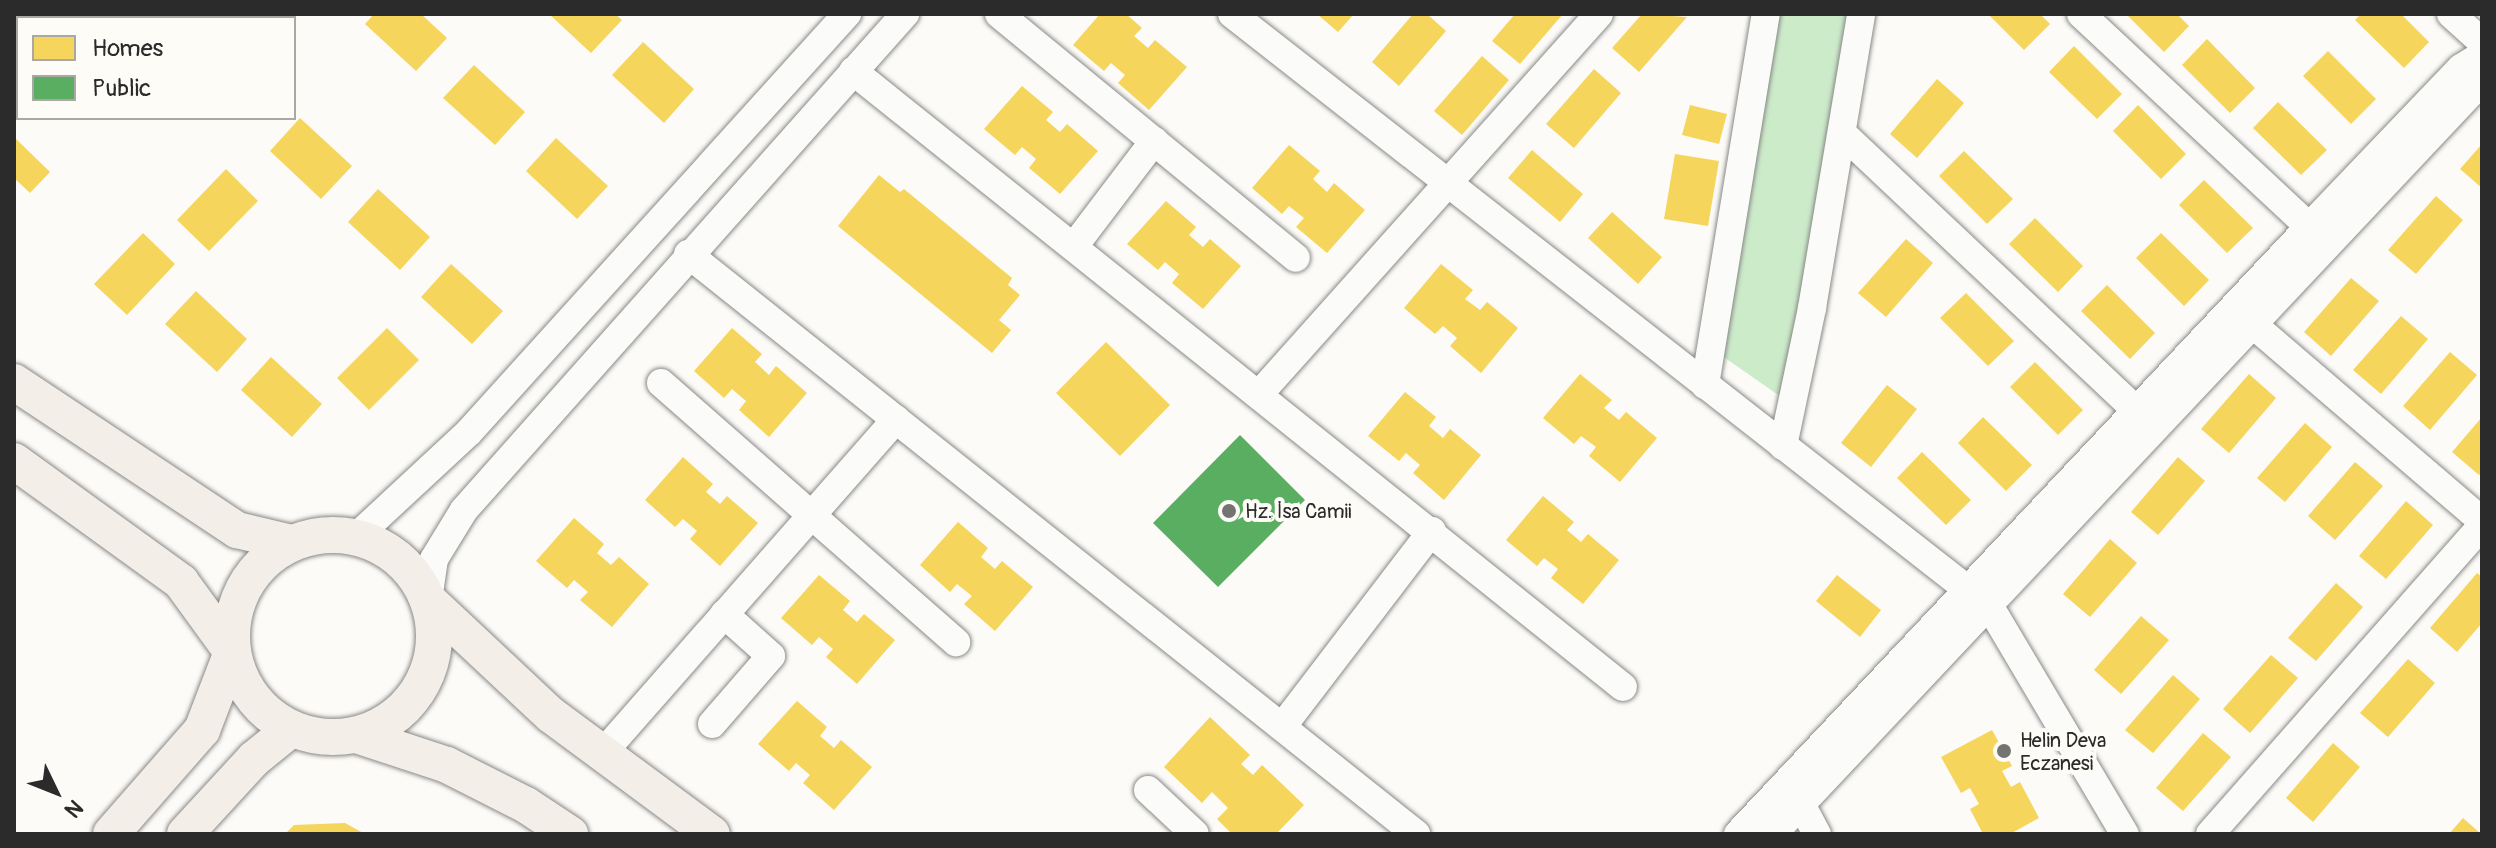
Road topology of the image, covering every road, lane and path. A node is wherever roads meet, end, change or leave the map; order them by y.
1 (847, 14) edge
2 (905, 14) edge
3 (999, 14) edge
4 (1599, 14) edge
5 (1766, 14) edge
6 (1861, 14) edge
7 (2081, 14) edge
8 (2451, 14) edge
9 (1248, 19) edge
10 (2482, 42) edge
11 (2482, 55) edge
12 (853, 71) junction
13 (2482, 81) edge
14 (1843, 134) junction
15 (1154, 141) junction
16 (1451, 182) junction
17 (2319, 236) junction
18 (1075, 245) junction
19 (688, 254) junction
20 (1296, 258) dead end
21 (2232, 306) junction
22 (2255, 326) junction
23 (14, 382) edge
24 (661, 383) dead end
25 (1705, 385) junction
26 (1261, 392) junction
27 (896, 419) junction
28 (2146, 420) junction
29 (1783, 446) junction
30 (14, 461) edge
31 (812, 514) junction
32 (2482, 523) edge
33 (1432, 531) junction
34 (356, 537) junction
35 (291, 543) junction
36 (1980, 598) junction
37 (428, 600) junction
38 (724, 614) junction
39 (956, 642) dead end
40 (232, 652) junction
41 (1623, 687) dead end
42 (712, 724) dead end
43 (1282, 727) junction
44 (291, 729) junction
45 (356, 735) junction
46 (601, 755) junction
47 (1148, 790) dead end
48 (1801, 804) junction
49 (1401, 829) edge
50 (111, 834) edge
51 (185, 834) edge
52 (570, 834) edge
53 (712, 834) edge
54 (1195, 834) edge
55 (1738, 834) edge
56 (1773, 834) edge
57 (1817, 834) edge
58 (2125, 834) edge
59 (2210, 834) edge

1 - 34 street
2 - 12 street
3 - 15 street
4 - 16 street
5 - 25 street
6 - 14 street
7 - 17 street
8 - 10 street
9 - 16 street
11 - 17 street
12 - 18 street
12 - 19 street
13 - 17 street
14 - 28 street
14 - 29 street
15 - 18 street
15 - 20 street
16 - 25 street
16 - 26 street
17 - 21 street
17 - 22 street
18 - 26 street
19 - 27 street
19 - 37 street
21 - 22 street
21 - 28 street
22 - 28 street
22 - 32 street
23 - 35 main road
24 - 31 street
25 - 29 street
26 - 33 street
27 - 31 street
27 - 43 street
28 - 36 street
29 - 36 street
30 - 40 main road
31 - 38 street
31 - 39 street
32 - 59 street
33 - 41 street
33 - 43 street
34 - 35 main road
34 - 37 main road
35 - 40 main road
36 - 48 street
36 - 55 street
36 - 58 street
37 - 45 main road
37 - 46 main road
38 - 42 street
38 - 46 street
40 - 44 main road
40 - 50 main road
43 - 49 street
44 - 45 main road
44 - 51 main road
45 - 52 main road
46 - 53 main road
47 - 54 street
48 - 56 street
48 - 57 street

